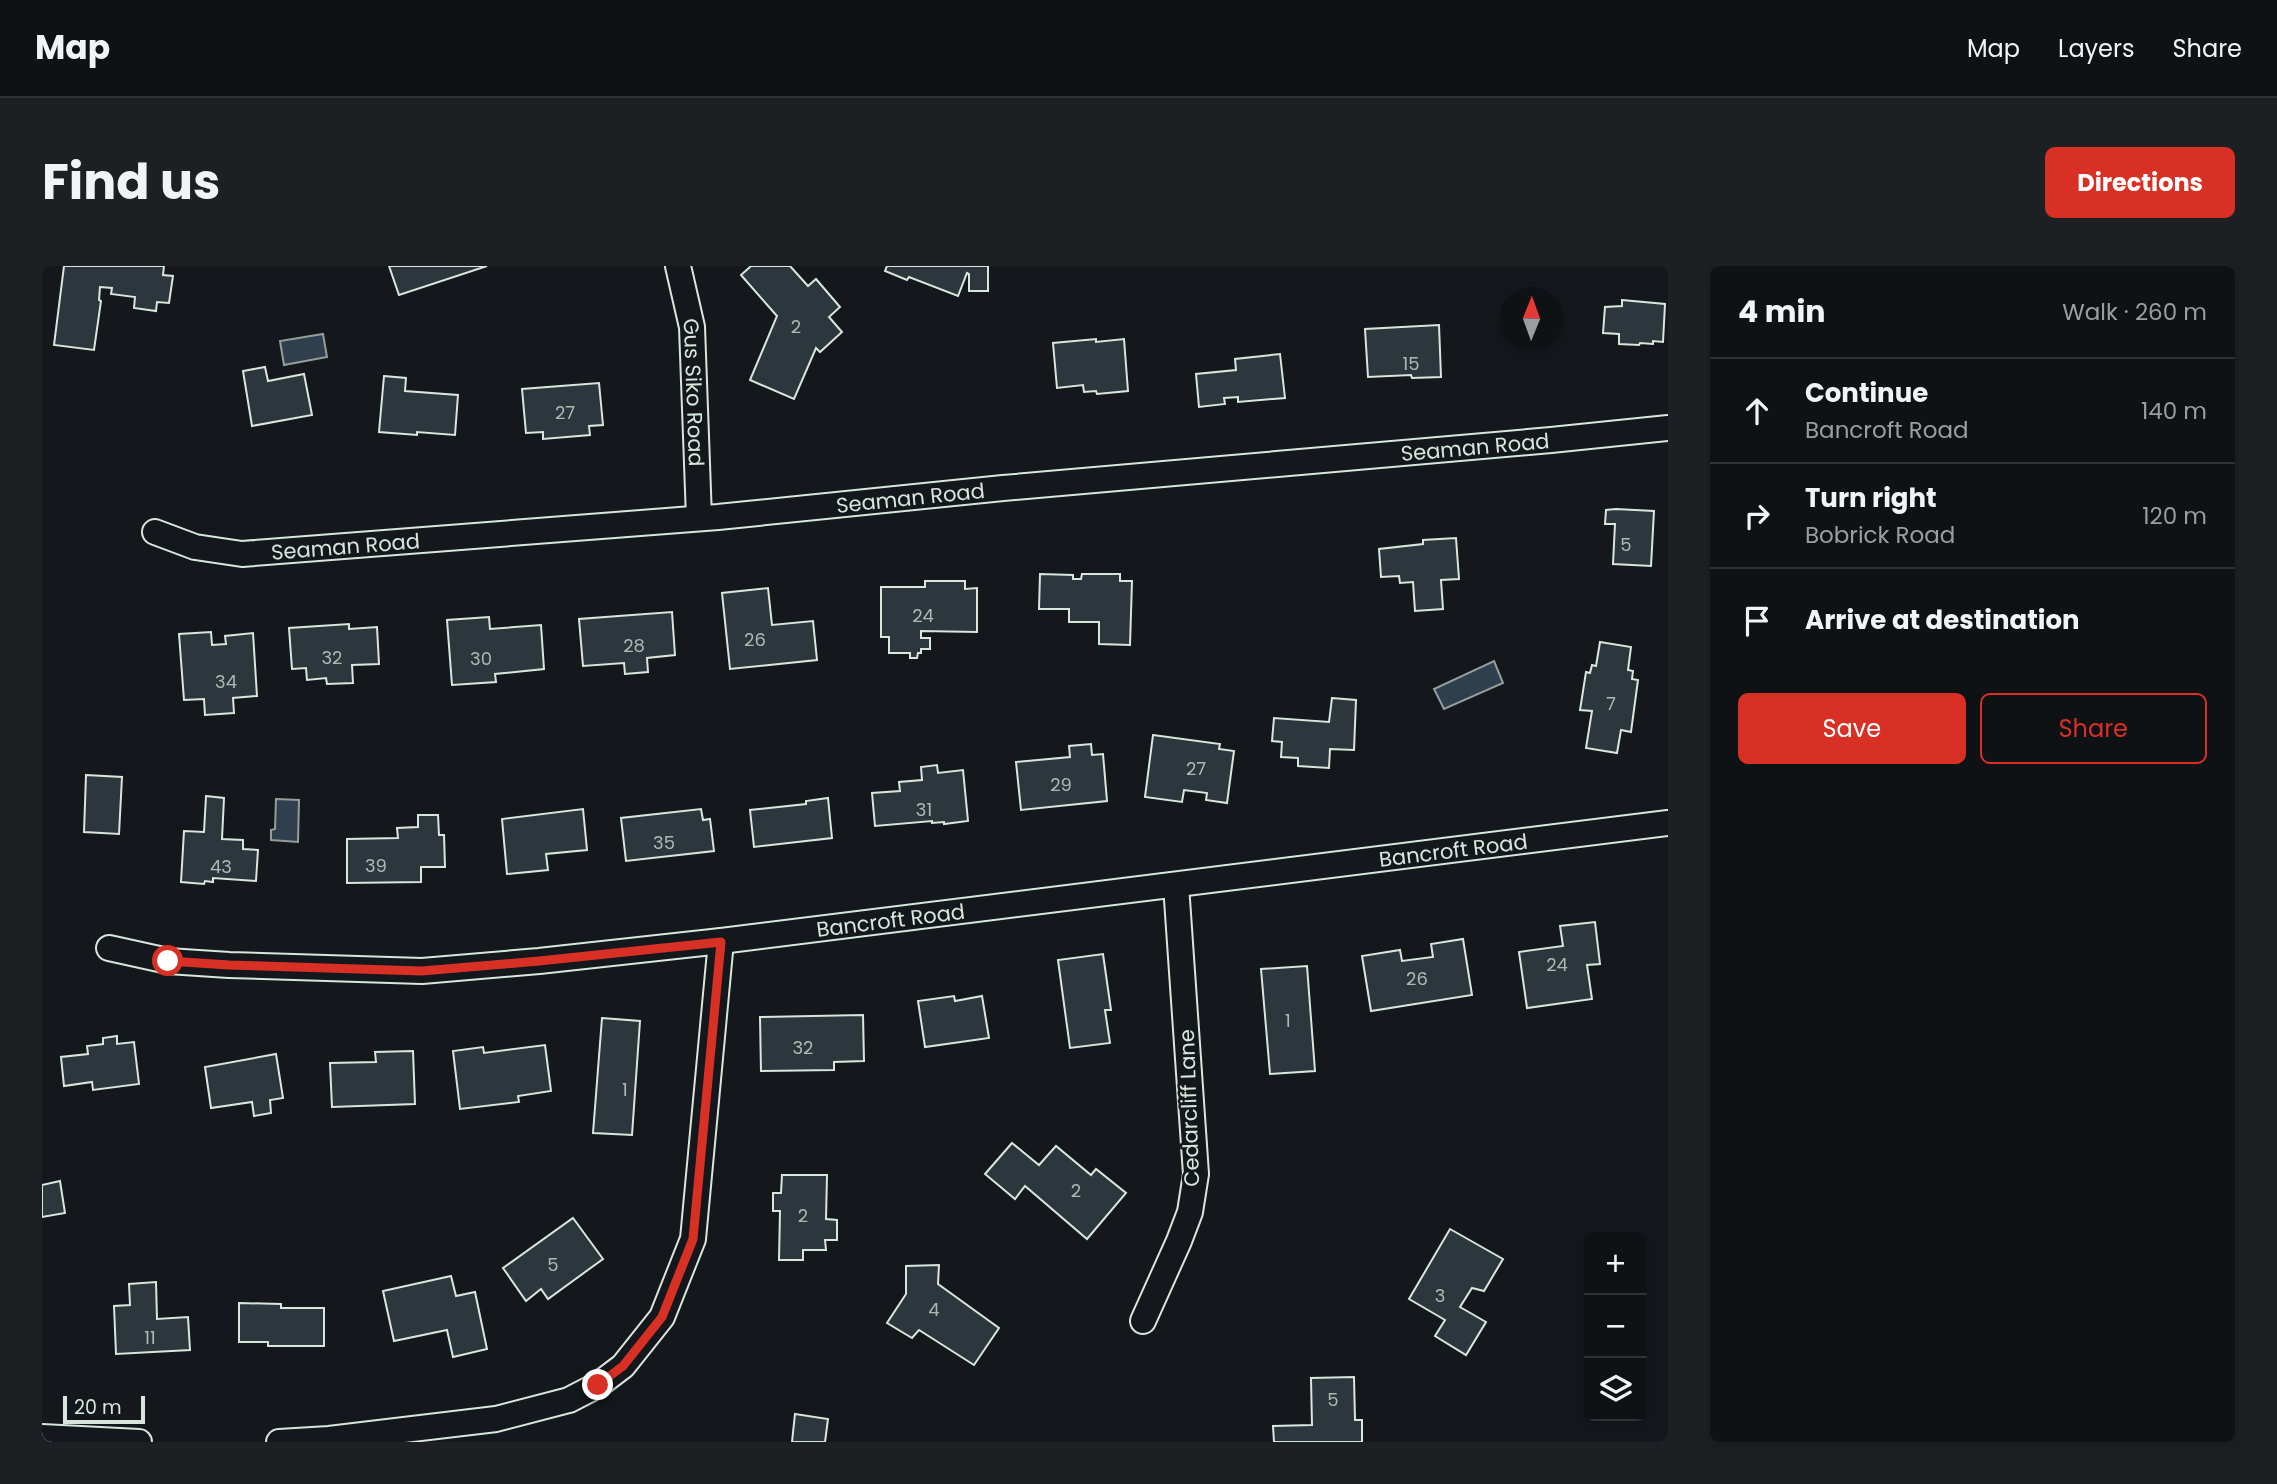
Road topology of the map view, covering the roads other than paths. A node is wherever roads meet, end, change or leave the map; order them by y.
1 (678, 266) edge
2 (1668, 428) edge
3 (699, 518) junction
4 (155, 532) dead end
5 (1668, 822) edge
6 (1176, 885) junction
7 (721, 942) junction
8 (109, 948) dead end
9 (1143, 1321) dead end
10 (42, 1437) edge
11 (139, 1442) edge
12 (279, 1442) edge

1 - 3 street, Gus Siko Road
2 - 3 street, Seaman Road
3 - 4 street, Seaman Road
5 - 6 street, Bancroft Road
6 - 7 street, Bancroft Road
6 - 9 street, Cedarcliff Lane
7 - 8 street, Bancroft Road
7 - 12 street
10 - 11 street

